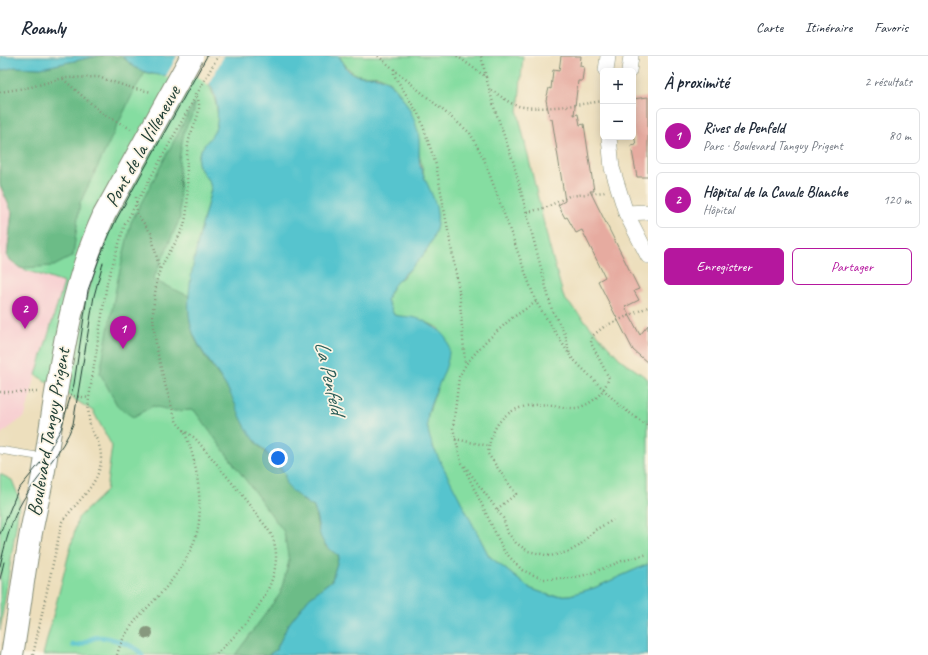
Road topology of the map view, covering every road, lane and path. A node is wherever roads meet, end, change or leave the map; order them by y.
1 (192, 56) edge
2 (218, 56) edge
3 (378, 56) edge
4 (457, 56) edge
5 (481, 56) edge
6 (608, 56) edge
7 (631, 56) edge
8 (394, 68) junction
9 (606, 68) edge
10 (629, 68) edge
11 (486, 77) junction
12 (491, 89) junction
13 (188, 90) dead end
14 (0, 92) edge
15 (153, 92) dead end
16 (600, 101) edge
17 (609, 140) edge
18 (619, 191) junction
19 (527, 212) junction
20 (648, 212) edge
21 (626, 213) junction
22 (104, 215) joint
23 (648, 256) edge
24 (536, 302) junction
25 (648, 307) edge
26 (571, 358) junction
27 (466, 364) junction
28 (604, 392) junction
29 (648, 426) edge
30 (183, 430) junction
31 (455, 439) junction
32 (489, 446) junction
33 (0, 450) edge
34 (45, 457) junction
35 (461, 461) junction
36 (497, 509) junction
37 (613, 520) dead end
38 (648, 554) edge
39 (12, 655) edge
40 (33, 655) edge
41 (117, 655) edge
42 (215, 655) edge

1 - 22 main road, Pont de la Villeneuve, bridge
2 - 40 path, bridge
3 - 8 path
4 - 11 path
5 - 11 path
6 - 9 street
7 - 10 street
8 - 24 path
8 - 27 path
11 - 12 path
12 - 16 path
12 - 19 path
13 - 30 path
14 - 15 path
17 - 18 street
18 - 19 path
18 - 21 street
19 - 26 path
20 - 21 street
21 - 23 street
22 - 34 main road, Boulevard Tanguy Prigent
24 - 26 path
24 - 27 path
25 - 28 path
26 - 28 path
27 - 31 path
28 - 29 path
28 - 32 path
30 - 41 path
30 - 42 path
31 - 32 path
31 - 35 path
32 - 36 path
33 - 34 lane
34 - 39 main road, Boulevard Tanguy Prigent
35 - 36 path
35 - 38 path
36 - 37 path

